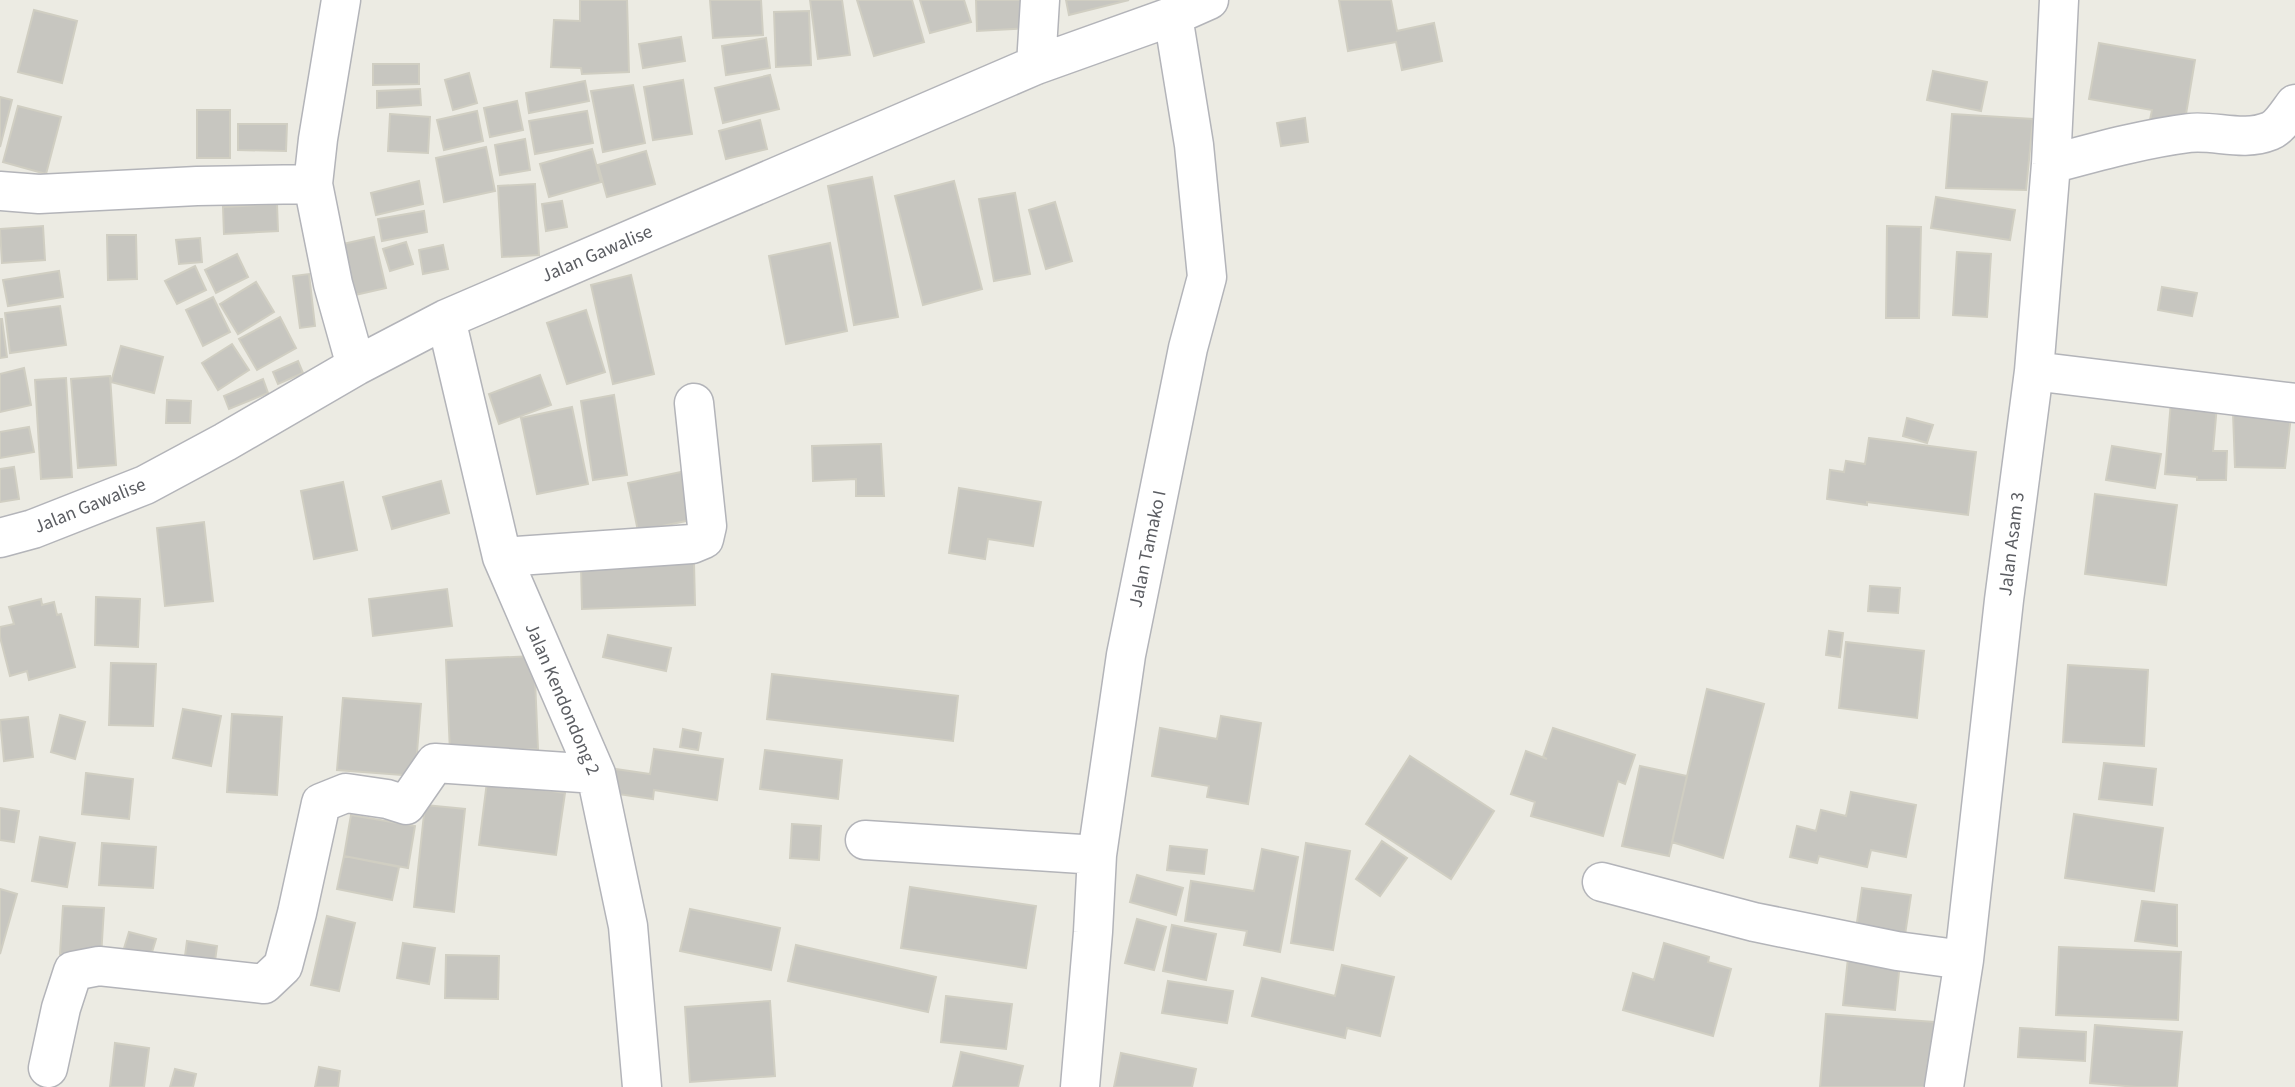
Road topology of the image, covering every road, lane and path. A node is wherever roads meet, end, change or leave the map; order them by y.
1 (341, 0) edge
2 (1040, 0) edge
3 (1209, 0) edge
4 (2059, 0) edge
5 (1173, 16) junction
6 (1036, 65) junction
7 (2295, 104) edge
8 (2051, 164) junction
9 (313, 184) junction
10 (0, 191) edge
11 (446, 319) junction
12 (356, 366) junction
13 (2035, 371) junction
14 (2295, 402) edge
15 (694, 403) dead end
16 (0, 538) edge
17 (502, 557) junction
18 (596, 774) junction
19 (866, 840) dead end
20 (1097, 855) junction
21 (1602, 882) dead end
22 (1964, 960) junction
23 (48, 1068) dead end
24 (642, 1087) edge
25 (1080, 1087) edge
26 (1944, 1087) edge

1 - 9 street
2 - 6 street
3 - 5 street, Jalan Gawalise
4 - 8 street, Jalan Asam 3
5 - 6 street, Jalan Gawalise
5 - 20 street, Jalan Tamako I
6 - 11 street, Jalan Gawalise
7 - 8 street
8 - 13 street, Jalan Asam 3
9 - 10 street
9 - 12 street
11 - 12 street, Jalan Gawalise
11 - 17 street, Jalan Kendondong 2
12 - 16 street, Jalan Gawalise
13 - 14 street
13 - 22 street, Jalan Asam 3
15 - 17 street
17 - 18 street, Jalan Kendondong 2
18 - 23 street
18 - 24 street, Jalan Kendondong 2
19 - 20 street
20 - 25 street, Jalan Tamako I
21 - 22 street
22 - 26 street, Jalan Asam 3

